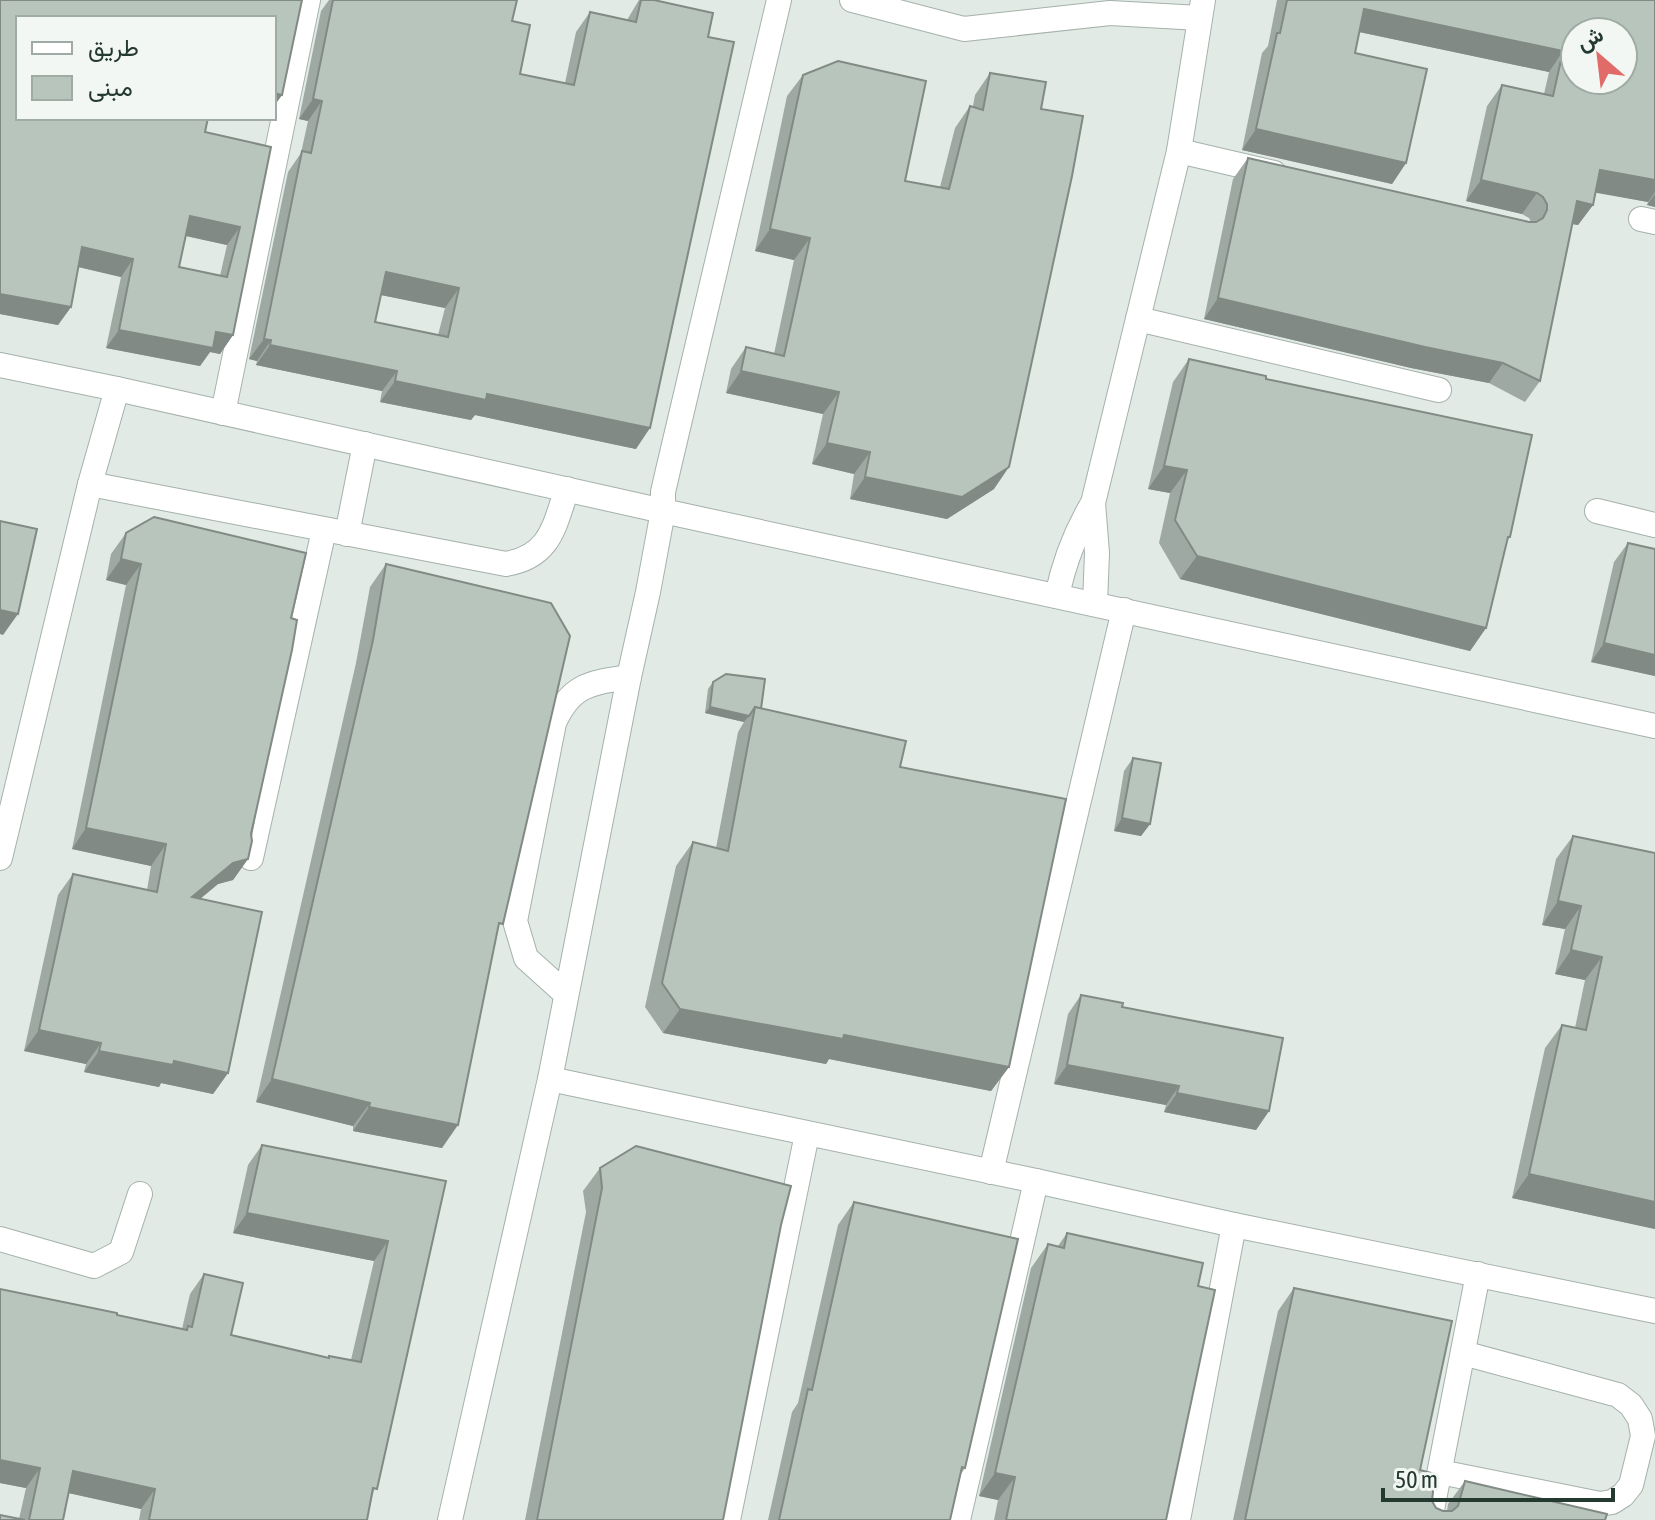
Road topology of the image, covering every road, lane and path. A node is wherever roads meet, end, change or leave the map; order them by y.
1 (308, 0) edge
2 (779, 0) edge
3 (852, 0) edge
4 (1202, 9) edge
5 (1179, 151) junction
6 (1302, 179) edge
7 (1138, 319) junction
8 (0, 365) edge
9 (117, 389) junction
10 (1439, 390) dead end
11 (223, 413) junction
12 (365, 444) junction
13 (90, 484) junction
14 (567, 489) junction
15 (1093, 503) junction
16 (663, 511) junction
17 (1597, 511) dead end
18 (1655, 525) edge
19 (336, 532) junction
20 (1057, 596) junction
21 (1095, 603) junction
22 (1124, 610) junction
23 (629, 677) junction
24 (1655, 726) edge
25 (0, 858) edge
26 (251, 858) edge
27 (566, 994) junction
28 (550, 1079) junction
29 (807, 1134) junction
30 (991, 1172) junction
31 (1036, 1181) junction
32 (140, 1194) dead end
33 (1234, 1225) junction
34 (0, 1239) edge
35 (1478, 1274) junction
36 (1655, 1311) edge
37 (1463, 1353) junction
38 (1440, 1472) junction
39 (450, 1520) edge
40 (728, 1520) edge
41 (958, 1520) edge
42 (1178, 1520) edge
43 (1430, 1520) edge

1 - 11 street
2 - 16 street
3 - 4 street
4 - 5 street
5 - 6 street
5 - 7 street
7 - 10 street
7 - 15 street
8 - 9 street
9 - 11 street
9 - 13 street
11 - 12 street
12 - 14 street
12 - 19 street
13 - 19 street
13 - 25 street
14 - 16 street
14 - 19 street
15 - 20 street
15 - 21 street
16 - 20 street
16 - 23 street
17 - 18 street
19 - 26 street
20 - 21 street
21 - 22 street
22 - 24 street
22 - 30 street
23 - 27 street
23 - 27 street
27 - 28 street
28 - 29 street
28 - 39 street
29 - 30 street
29 - 40 street
30 - 31 street
31 - 33 street
31 - 41 street
32 - 34 street
33 - 35 street
33 - 42 street
35 - 36 street
35 - 37 street
37 - 38 street
37 - 38 street
38 - 43 street

